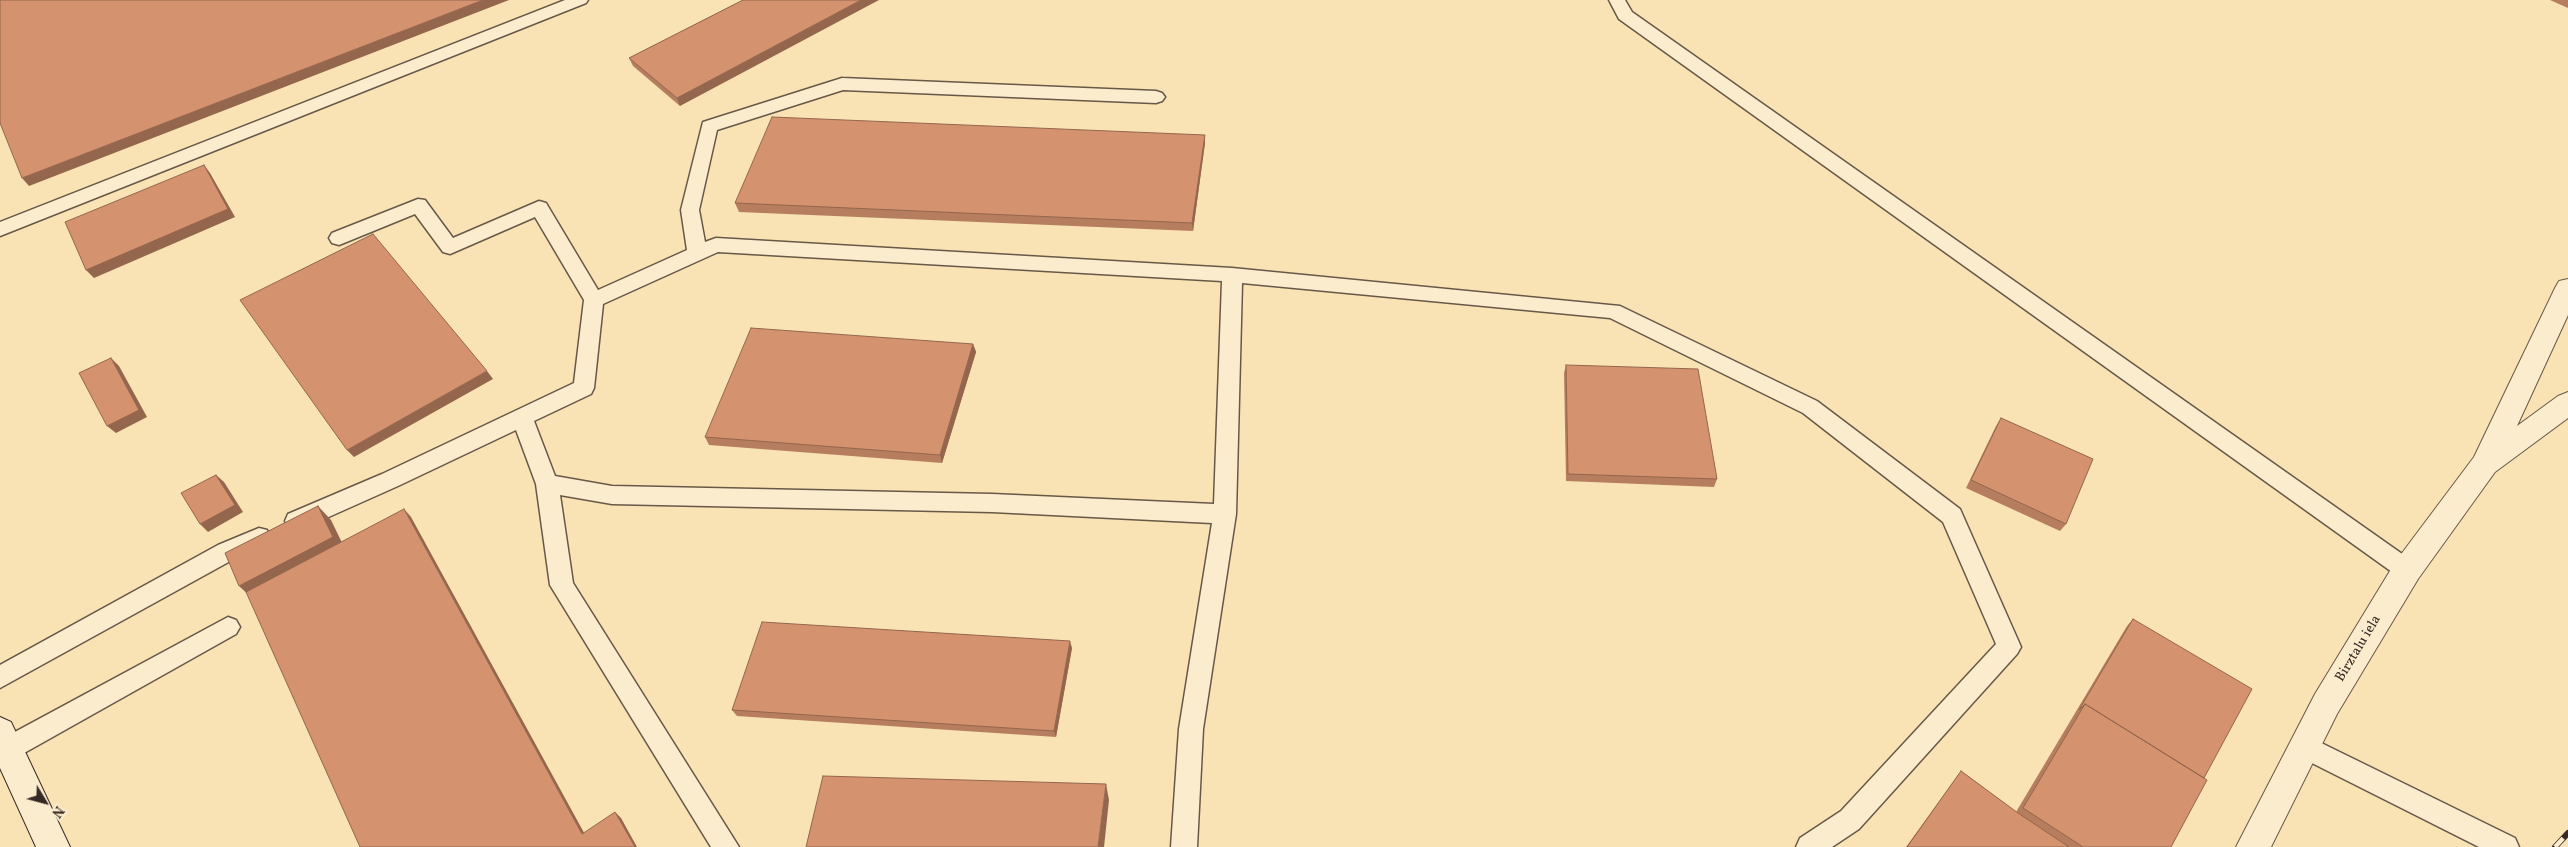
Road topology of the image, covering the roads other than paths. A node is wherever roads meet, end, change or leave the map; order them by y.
1 (580, 0) edge
2 (1617, 0) edge
3 (1156, 97) dead end
4 (0, 229) edge
5 (339, 238) dead end
6 (698, 253) junction
7 (1232, 275) junction
8 (2568, 288) edge
9 (594, 300) junction
10 (2568, 403) edge
11 (522, 417) junction
12 (2486, 464) junction
13 (547, 484) junction
14 (1225, 514) junction
15 (2408, 570) junction
16 (228, 627) dead end
17 (0, 677) edge
18 (4, 741) edge
19 (2305, 747) junction
20 (53, 847) edge
21 (726, 847) edge
22 (1184, 847) edge
23 (1810, 847) edge
24 (2253, 847) edge
25 (2506, 847) edge

1 - 4 lane
2 - 15 lane
3 - 6 lane
5 - 9 lane
6 - 7 lane
6 - 9 lane
7 - 14 lane
7 - 23 lane
8 - 12 street, Birztalu iela
9 - 11 lane
10 - 12 street, Birztalu iela
11 - 13 lane
11 - 17 lane
12 - 15 street, Birztalu iela
13 - 14 lane
13 - 21 lane
14 - 22 lane
15 - 19 street, Birztalu iela
16 - 18 lane
18 - 20 street
19 - 24 street, Birztalu iela
19 - 25 lane

